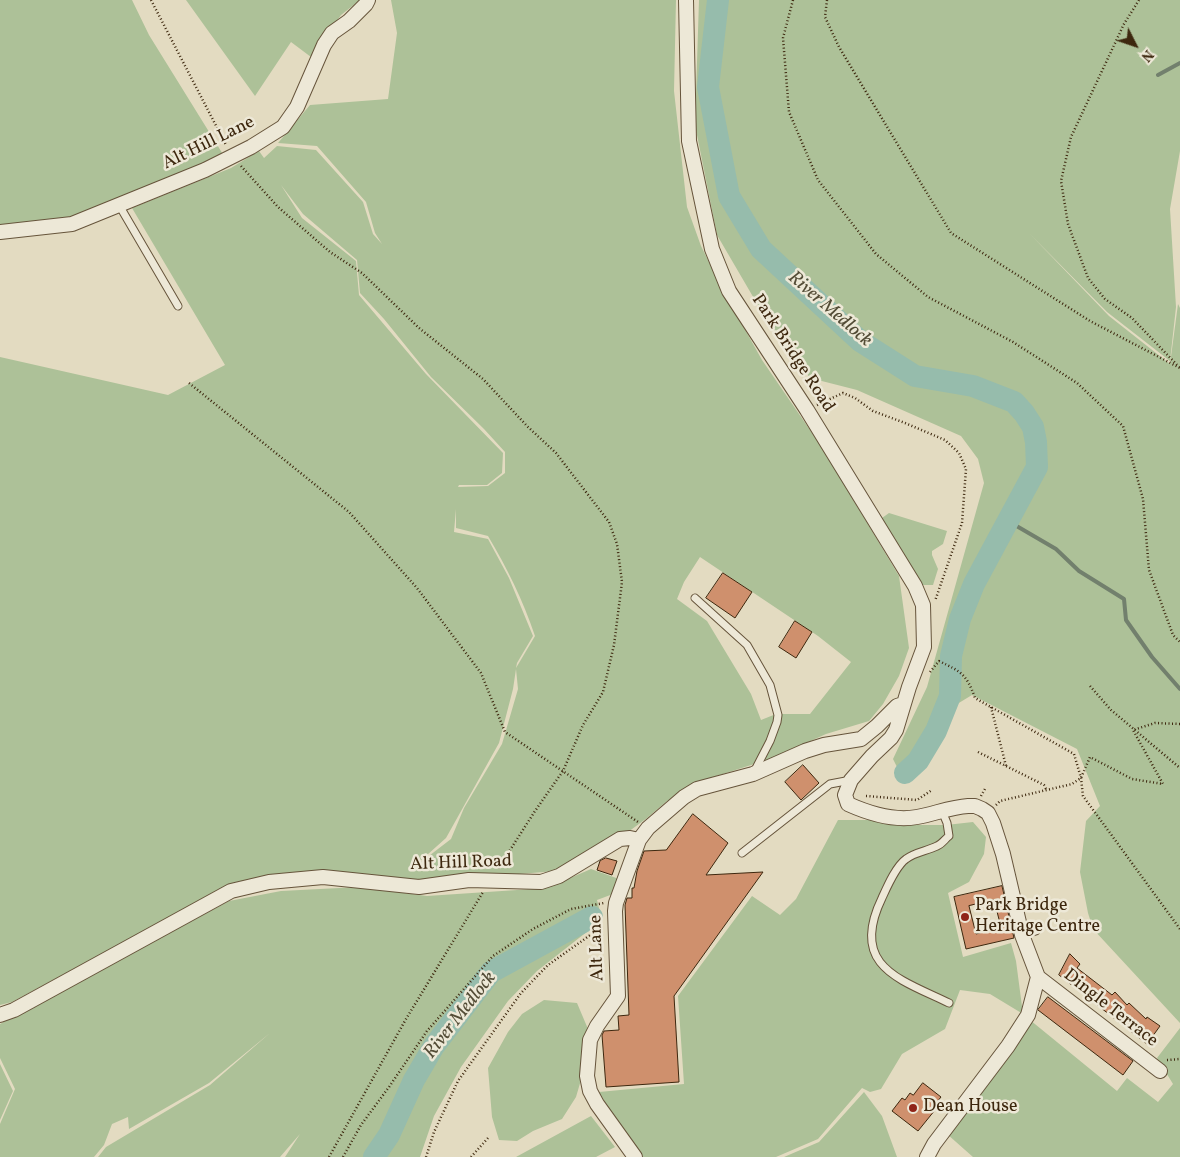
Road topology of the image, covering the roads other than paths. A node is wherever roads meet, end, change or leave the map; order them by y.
1 (368, 0) edge
2 (686, 0) edge
3 (119, 205) junction
4 (0, 232) edge
5 (178, 306) dead end
6 (695, 598) dead end
7 (903, 704) junction
8 (753, 774) junction
9 (851, 780) junction
10 (942, 811) junction
11 (639, 840) junction
12 (742, 854) dead end
13 (1036, 931) dead end
14 (1022, 935) junction
15 (1038, 977) junction
16 (950, 1002) dead end
17 (0, 1016) edge
18 (1160, 1071) dead end
19 (635, 1157) edge
20 (927, 1157) edge

1 - 3 street, Alt Hill Lane
2 - 7 street, Park Bridge Road
3 - 4 street, Alt Hill Lane
3 - 5 lane
6 - 8 lane
7 - 8 street
7 - 9 street, Park Bridge Road
8 - 11 street
9 - 10 street
9 - 12 lane
10 - 14 street
10 - 16 lane
11 - 17 street, Alt Hill Road
11 - 19 street, Alt Lane
13 - 14 lane
14 - 15 street
15 - 18 street, Dingle Terrace
15 - 20 street

